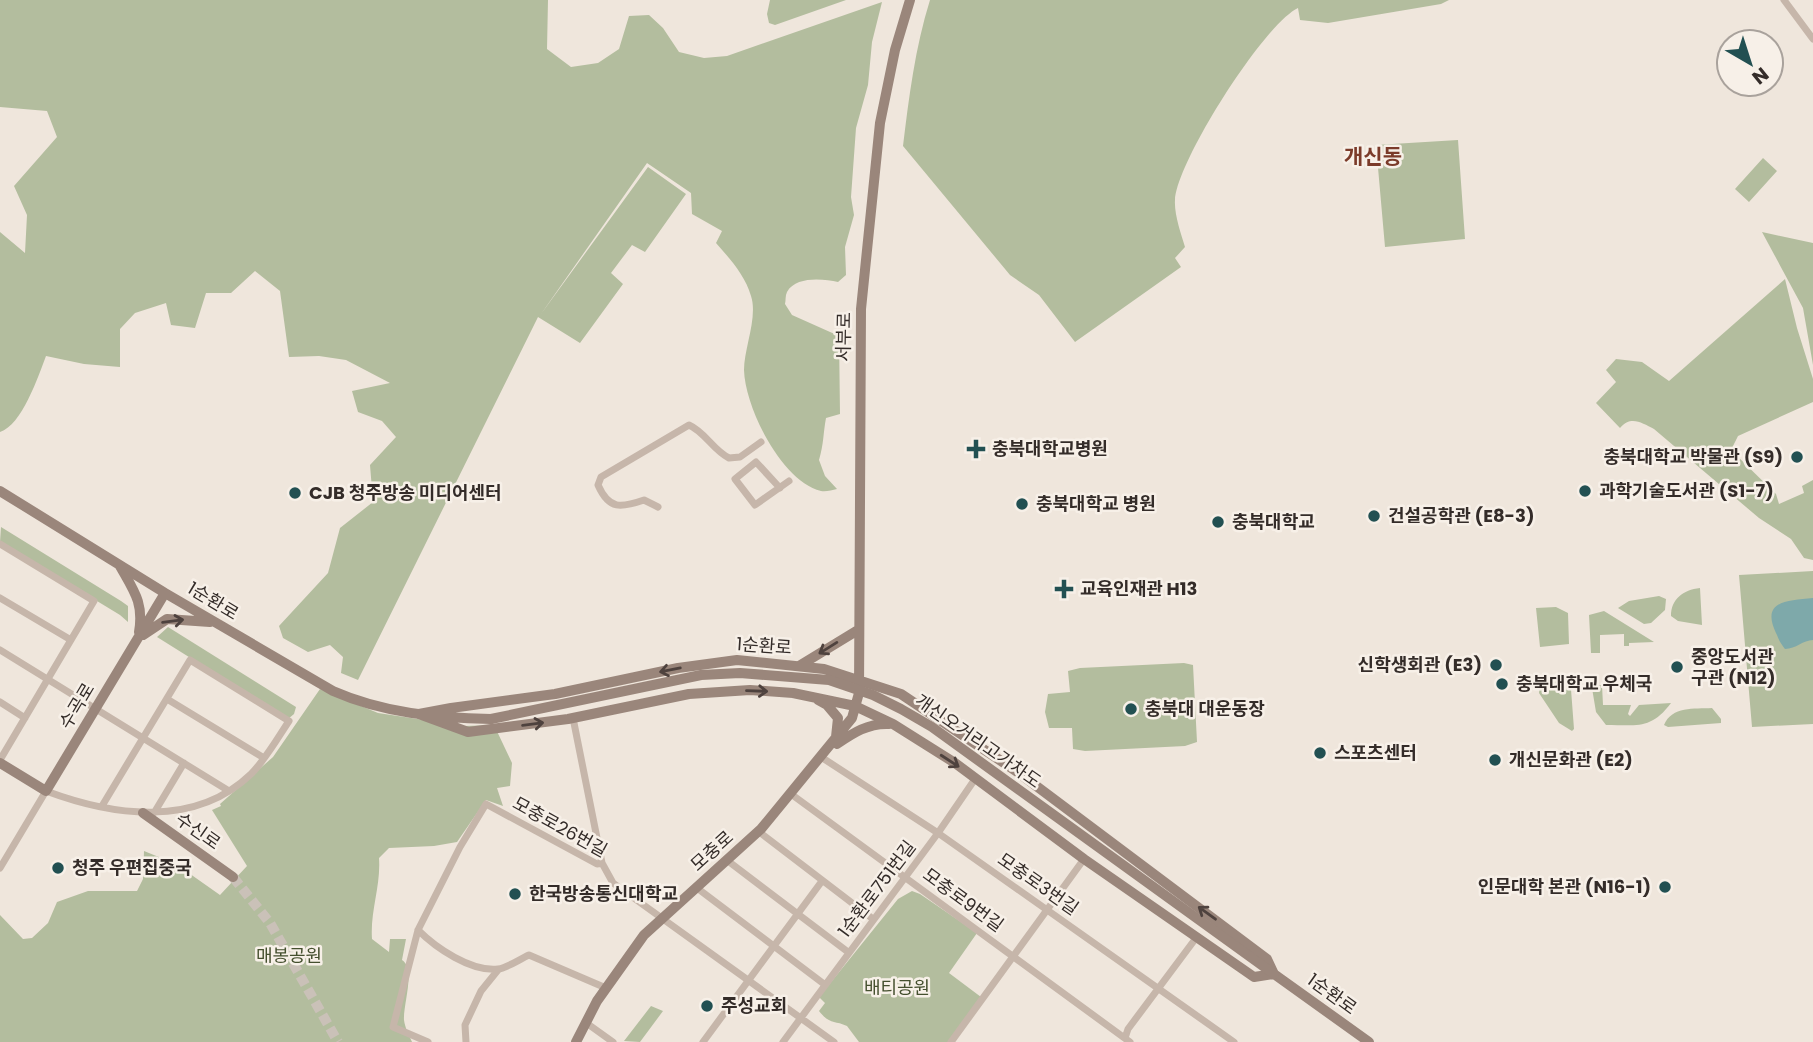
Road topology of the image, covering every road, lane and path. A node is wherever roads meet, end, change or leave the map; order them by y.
1 (910, 0) edge
2 (1784, 0) edge
3 (1813, 38) edge
4 (761, 442) dead end
5 (789, 481) dead end
6 (780, 488) junction
7 (0, 491) edge
8 (658, 508) dead end
9 (0, 544) edge
10 (120, 565) junction
11 (165, 593) junction
12 (0, 598) edge
13 (213, 622) junction
14 (858, 629) junction
15 (138, 639) junction
16 (71, 640) junction
17 (0, 650) edge
18 (799, 666) junction
19 (48, 679) junction
20 (858, 680) junction
21 (812, 696) junction
22 (167, 699) junction
23 (0, 702) edge
24 (855, 706) junction
25 (96, 707) junction
26 (419, 714) junction
27 (25, 718) junction
28 (573, 718) junction
29 (491, 719) joint
30 (892, 724) junction
31 (144, 737) junction
32 (835, 740) junction
33 (821, 757) junction
34 (264, 758) junction
35 (0, 762) edge
36 (184, 763) junction
37 (975, 779) junction
38 (46, 791) junction
39 (229, 792) junction
40 (791, 794) junction
41 (102, 806) junction
42 (148, 813) junction
43 (758, 831) junction
44 (939, 834) junction
45 (1084, 859) junction
46 (728, 861) junction
47 (602, 863) junction
48 (0, 868) edge
49 (233, 877) tunnel mouth
50 (904, 878) junction
51 (822, 881) junction
52 (697, 888) junction
53 (1047, 909) junction
54 (798, 913) junction
55 (662, 917) junction
56 (873, 919) junction
57 (418, 930) junction
58 (1196, 938) junction
59 (773, 947) junction
60 (848, 952) junction
61 (1014, 957) junction
62 (498, 970) junction
63 (1274, 974) junction
64 (749, 979) junction
65 (824, 984) junction
66 (606, 988) junction
67 (1159, 988) junction
68 (802, 1017) junction
69 (585, 1022) junction
70 (1127, 1040) edge
71 (428, 1042) edge
72 (466, 1042) edge
73 (576, 1042) edge
74 (613, 1042) edge
75 (703, 1042) edge
76 (783, 1042) edge
77 (834, 1042) edge
78 (951, 1042) edge
79 (1234, 1042) edge
80 (1370, 1042) edge

1 - 14 main road, 서부로
2 - 3 street
4 - 8 street
5 - 6 street
6 - 6 street
7 - 10 main road, 1순환로
9 - 16 street
10 - 11 main road, 1순환로
10 - 15 main road
11 - 13 main road, 1순환로
11 - 15 main road, 수곡로
12 - 16 street
15 -> 13 main road
13 - 26 main road, 1순환로
14 -> 18 main road
14 - 20 main road, 서부로
15 - 25 main road, 수곡로
16 - 19 street
17 - 19 street
18 - 20 main road, 1순환로
18 -> 26 main road, 1순환로
19 - 25 street
19 - 27 street
20 - 24 main road, 모충로
63 -> 20 main road, 1순환로
21 - 24 main road
28 -> 21 main road
21 - 32 main road
22 - 31 street
22 - 34 street
22 - 34 street
23 - 27 street
24 - 30 main road
24 - 32 main road, 모충로
25 - 31 street
25 - 38 main road, 수곡로
26 -> 28 main road
26 - 29 main road, 1순환로
27 - 35 street
28 - 47 street
29 - 63 main road, 개신오거리고가차도, bridge
30 - 33 main road
30 -> 37 main road
31 - 36 street
31 - 41 street
32 - 33 main road, 모충로
33 - 40 main road, 모충로
33 - 44 street, 모충로3번길
34 - 39 street
35 - 38 main road
36 - 39 street
36 - 42 street
37 - 44 street, 1순환로751번길
37 - 45 main road
38 - 41 street
38 - 48 street
39 - 42 street
40 - 43 main road, 모충로
40 - 50 street, 모충로9번길
41 - 42 street
42 - 49 main road, 수신로
43 - 46 main road, 모충로
43 - 51 street
44 - 50 street, 1순환로751번길
44 - 53 street, 모충로3번길
45 - 53 street
45 - 58 main road
46 - 52 main road, 모충로
46 - 54 street
47 - 55 street, 모충로26번길
47 - 57 street, 모충로26번길
50 - 56 street, 1순환로751번길
50 - 61 street, 모충로9번길
51 - 54 street
51 - 56 street
52 - 55 main road, 모충로
52 - 59 street
53 - 61 street
53 - 67 street, 모충로3번길
54 - 59 street
54 - 60 street
55 - 64 street, 모충로26번길
55 - 66 main road, 모충로
56 - 60 street, 1순환로751번길
57 - 62 street
57 - 71 street
58 - 63 main road
58 - 67 street
59 - 64 street
59 - 65 street
60 - 65 street, 1순환로751번길
61 - 70 street, 모충로9번길
61 - 78 street
62 - 66 street
62 - 72 street
63 - 80 main road, 1순환로
64 - 68 street, 모충로26번길
64 - 75 street
65 - 68 street, 1순환로751번길
66 - 69 main road, 모충로
67 - 70 street
67 - 79 street, 모충로3번길
68 - 76 street, 1순환로751번길
68 - 77 street, 모충로26번길
69 - 73 main road, 모충로
69 - 74 street

